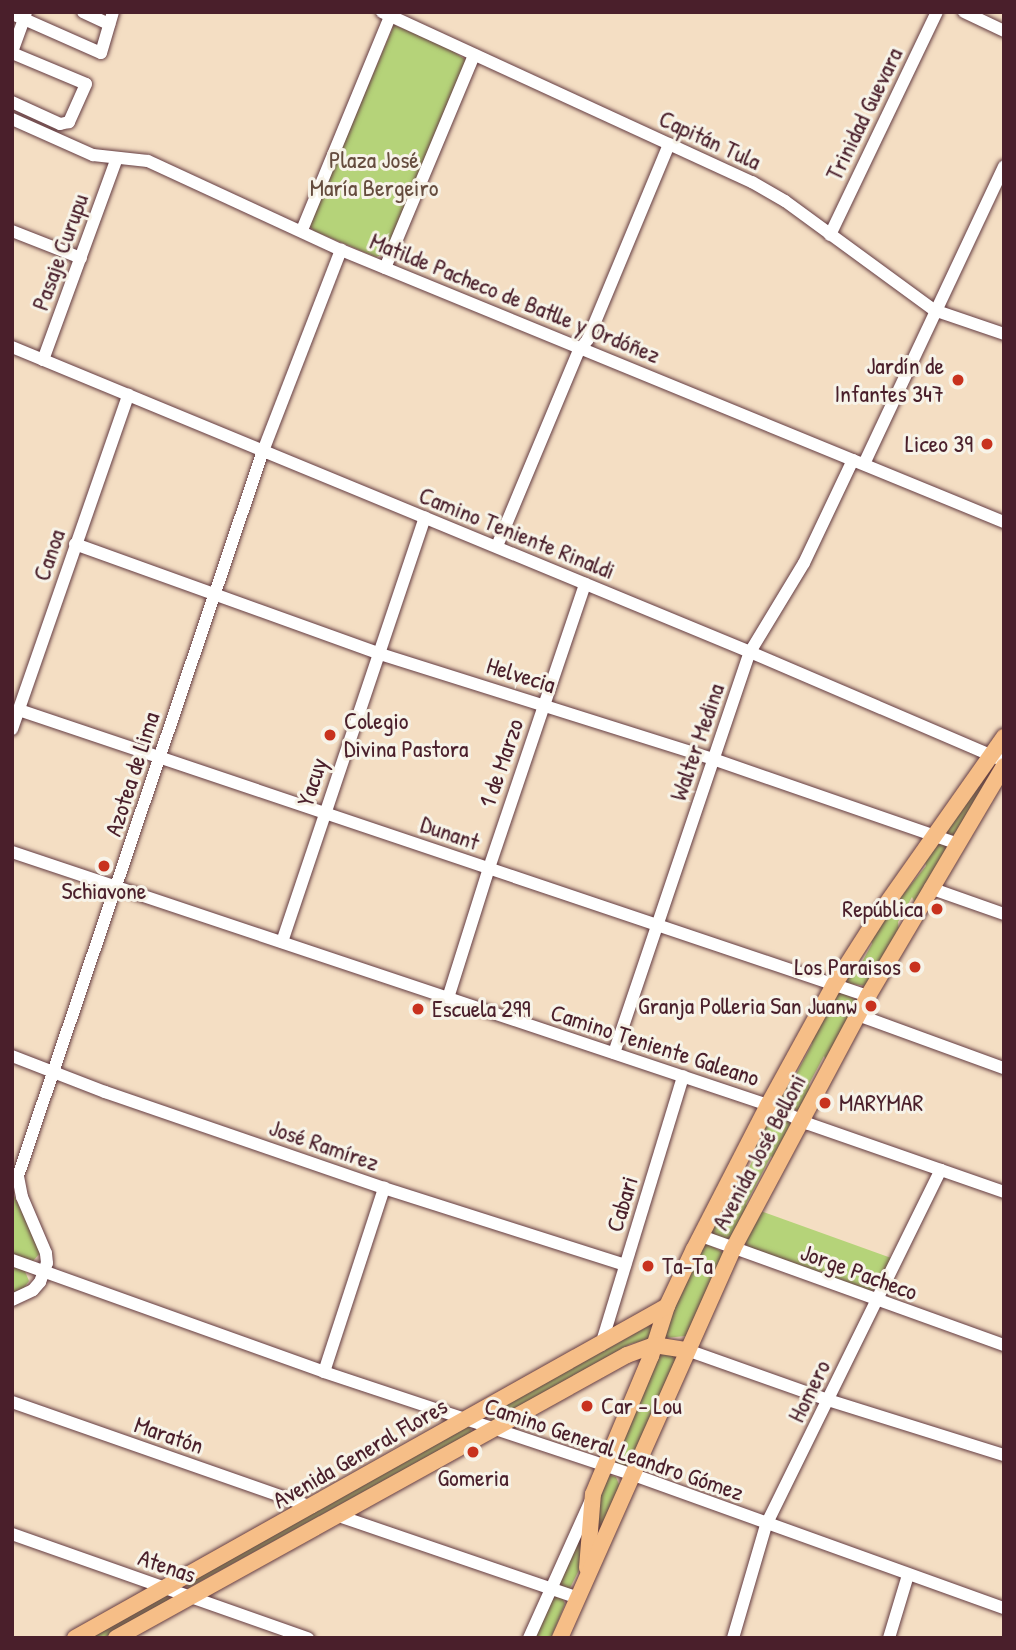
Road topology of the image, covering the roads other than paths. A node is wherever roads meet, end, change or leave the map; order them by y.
1 (83, 12) edge
2 (937, 12) edge
3 (964, 12) edge
4 (386, 14) edge
5 (21, 15) edge
6 (111, 18) edge
7 (1004, 31) edge
8 (12, 52) edge
9 (474, 55) junction
10 (12, 102) edge
11 (12, 119) edge
12 (669, 144) junction
13 (117, 158) junction
14 (1004, 166) edge
15 (302, 230) junction
16 (12, 231) edge
17 (830, 234) junction
18 (341, 250) junction
19 (81, 258) junction
20 (385, 268) junction
21 (934, 310) junction
22 (1004, 334) edge
23 (583, 346) junction
24 (12, 347) edge
25 (43, 359) junction
26 (128, 395) junction
27 (263, 451) junction
28 (859, 462) junction
29 (425, 517) junction
30 (1004, 522) edge
31 (75, 544) junction
32 (497, 546) junction
33 (585, 584) junction
34 (215, 593) junction
35 (750, 652) junction
36 (377, 653) junction
37 (543, 704) junction
38 (19, 710) junction
39 (12, 729) edge
40 (1004, 737) edge
41 (160, 756) junction
42 (713, 759) junction
43 (1000, 761) edge
44 (324, 813) junction
45 (934, 835) junction
46 (956, 843) junction
47 (12, 852) edge
48 (489, 868) junction
49 (116, 887) junction
50 (930, 888) junction
51 (1004, 914) edge
52 (656, 925) junction
53 (282, 942) junction
54 (834, 985) junction
55 (868, 996) junction
56 (448, 998) junction
57 (858, 1015) junction
58 (614, 1053) junction
59 (12, 1056) edge
60 (1004, 1068) edge
61 (54, 1070) junction
62 (683, 1076) junction
63 (768, 1105) junction
64 (802, 1120) junction
65 (941, 1170) junction
66 (384, 1188) junction
67 (1004, 1192) edge
68 (701, 1236) junction
69 (733, 1249) junction
70 (12, 1260) edge
71 (625, 1265) junction
72 (45, 1272) junction
73 (12, 1300) edge
74 (877, 1301) junction
75 (667, 1306) junction
76 (601, 1345) junction
77 (654, 1345) junction
78 (1004, 1345) edge
79 (687, 1350) junction
80 (324, 1372) junction
81 (828, 1400) junction
82 (12, 1402) edge
83 (465, 1419) junction
84 (494, 1428) junction
85 (1004, 1455) edge
86 (606, 1466) junction
87 (634, 1475) junction
88 (592, 1497) junction
89 (312, 1507) junction
90 (339, 1516) junction
91 (766, 1525) junction
92 (12, 1534) edge
93 (586, 1574) junction
94 (908, 1574) junction
95 (163, 1588) junction
96 (550, 1588) junction
97 (191, 1597) junction
98 (576, 1598) junction
99 (1004, 1608) edge
100 (75, 1638) edge
101 (116, 1638) edge
102 (308, 1638) edge
103 (529, 1638) edge
104 (560, 1638) edge
105 (733, 1638) edge
106 (889, 1638) edge

1 - 6 street
2 - 17 street, Trinidad Guevara
3 - 7 street
4 - 9 street, Capitán Tula
4 - 15 street
5 - 6 street
5 - 8 street
8 - 10 street
9 - 12 street, Capitán Tula
9 - 20 street
11 - 13 street, Matilde Pacheco de Batlle y Ordóñez
12 - 17 street, Capitán Tula
12 - 23 street
13 - 15 street, Matilde Pacheco de Batlle y Ordóñez
13 - 19 street, Pasaje Curupu
14 - 21 street, Walter Medina
15 - 18 street, Matilde Pacheco de Batlle y Ordóñez
16 - 19 street
17 - 21 street, Capitán Tula
18 - 20 street, Matilde Pacheco de Batlle y Ordóñez
18 - 27 street, Azotea de Lima
19 - 25 street, Pasaje Curupu
20 - 23 street, Matilde Pacheco de Batlle y Ordóñez
21 - 22 street, Capitán Tula
21 - 28 street, Walter Medina
23 - 28 street, Matilde Pacheco de Batlle y Ordóñez
23 - 32 street
24 - 25 street, Camino Teniente Rinaldi
25 - 26 street, Camino Teniente Rinaldi
26 - 27 street, Camino Teniente Rinaldi
26 - 31 street, Canoa
27 - 29 street, Camino Teniente Rinaldi
27 - 34 street, Azotea de Lima
28 - 30 street, Matilde Pacheco de Batlle y Ordóñez
28 - 35 street, Walter Medina
29 - 32 street, Camino Teniente Rinaldi
29 - 36 street, Yacuy
31 - 34 street, Helvecia
31 - 38 street, Canoa
32 - 33 street, Camino Teniente Rinaldi
33 - 35 street, Camino Teniente Rinaldi
33 - 37 street, 1 de Marzo
34 - 36 street, Helvecia
34 - 41 street, Azotea de Lima
35 - 42 street, Walter Medina
35 - 43 street, Camino Teniente Rinaldi
36 - 37 street, Helvecia
36 - 44 street, Yacuy
37 - 42 street, Helvecia
37 - 48 street, 1 de Marzo
38 - 39 street, Canoa
38 - 41 street, Dunant
40 - 43 main road, Avenida José Belloni
41 - 44 street, Dunant
41 - 49 street, Azotea de Lima
42 - 45 street, Helvecia
42 - 52 street, Walter Medina
43 - 45 main road, Avenida José Belloni
43 - 46 main road, Avenida José Belloni
44 - 48 street, Dunant
44 - 53 street, Yacuy
45 - 46 street, Helvecia
45 - 54 main road, Avenida José Belloni
46 - 50 main road, Avenida José Belloni
47 - 49 street, Camino Teniente Galeano
48 - 52 street, Dunant
48 - 56 street, 1 de Marzo
49 - 53 street, Camino Teniente Galeano
49 - 61 street, Azotea de Lima
50 - 51 street
50 - 55 main road, Avenida José Belloni
52 - 54 street, Dunant
52 - 58 street, Walter Medina
53 - 56 street, Camino Teniente Galeano
54 - 55 street, Dunant
54 - 63 main road, Avenida José Belloni
55 - 57 main road, Avenida José Belloni
56 - 58 street, Camino Teniente Galeano
57 - 60 street
57 - 64 main road, Avenida José Belloni
58 - 62 street, Camino Teniente Galeano
59 - 61 street, José Ramírez
61 - 66 street, José Ramírez
61 - 72 street, Azotea de Lima
62 - 63 street, Camino Teniente Galeano
62 - 71 street, Cabari
63 - 64 street, Camino Teniente Galeano
63 - 68 main road, Avenida José Belloni
64 - 65 street, Camino Teniente Galeano
64 - 69 main road, Avenida José Belloni
65 - 67 street, Camino Teniente Galeano
65 - 74 street, Homero
66 - 71 street, José Ramírez
66 - 80 street
68 - 69 street, Jorge Pacheco
68 - 75 main road, Avenida José Belloni
69 - 74 street, Jorge Pacheco
69 - 79 main road, Avenida José Belloni
70 - 72 street, Camino General Leandro Gómez
71 - 76 street, Cabari
72 - 73 street
72 - 80 street, Camino General Leandro Gómez
74 - 78 street, Jorge Pacheco
74 - 81 street, Homero
75 - 76 main road, Avenida General Flores
75 - 77 main road, Avenida José Belloni
76 - 83 main road, Avenida General Flores
77 - 79 main road
77 - 84 main road, Avenida General Flores
77 - 86 main road, Avenida José Belloni
79 - 81 street
79 - 87 main road, Avenida José Belloni
80 - 83 street, Camino General Leandro Gómez
81 - 85 street
81 - 91 street, Homero
82 - 89 street, Maratón
83 - 84 street, Camino General Leandro Gómez
83 - 89 main road, Avenida General Flores
84 - 86 street, Camino General Leandro Gómez
84 - 90 main road, Avenida General Flores
86 - 87 street, Camino General Leandro Gómez
86 - 88 main road, Avenida José Belloni
87 - 91 street, Camino General Leandro Gómez
87 - 93 main road, Avenida José Belloni
88 - 93 main road, Avenida José Belloni
88 - 96 street, Avenida José Belloni
89 - 95 main road, Avenida General Flores
90 - 96 street
90 - 97 main road, Avenida General Flores
91 - 94 street, Camino General Leandro Gómez
91 - 105 street, Homero
92 - 95 street, Atenas
93 - 98 main road, Avenida José Belloni
94 - 99 street, Camino General Leandro Gómez
94 - 106 street
95 - 97 street, Atenas
95 - 100 main road, Avenida General Flores
96 - 98 street
96 - 103 street, Avenida José Belloni
97 - 101 main road, Avenida General Flores
97 - 102 street, Atenas
98 - 104 main road, Avenida José Belloni

